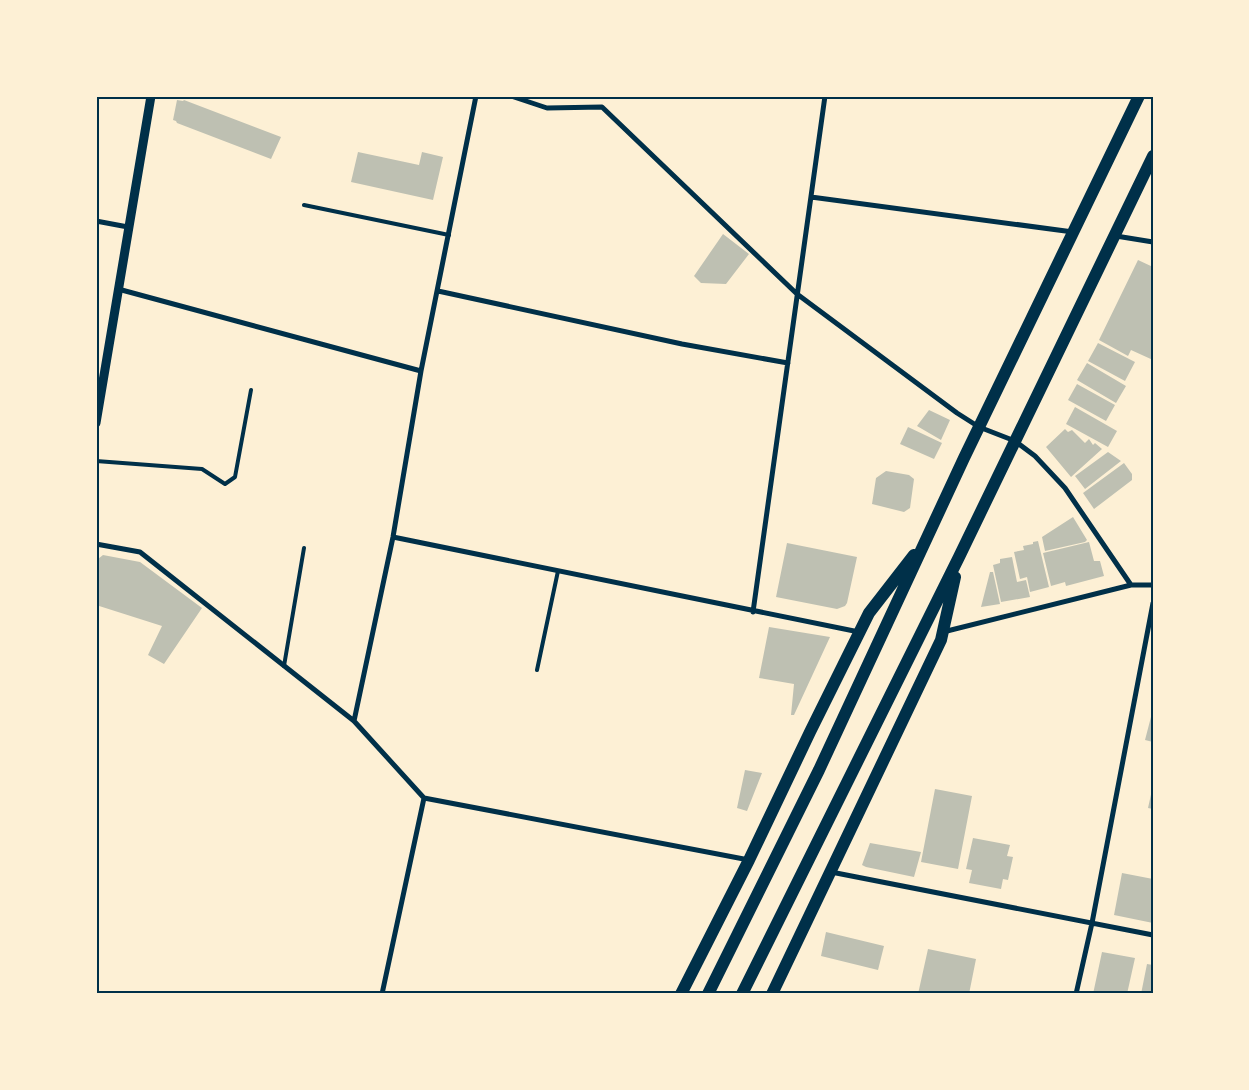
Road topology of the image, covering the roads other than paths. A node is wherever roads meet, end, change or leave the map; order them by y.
1 (151, 96) edge
2 (476, 96) edge
3 (511, 96) edge
4 (825, 96) edge
5 (1139, 96) edge
6 (1153, 156) edge
7 (811, 197) junction
8 (304, 205) dead end
9 (96, 221) edge
10 (128, 227) junction
11 (1074, 232) junction
12 (449, 236) junction
13 (1115, 236) junction
14 (1153, 242) edge
15 (118, 289) junction
16 (438, 291) junction
17 (797, 294) junction
18 (788, 364) junction
19 (421, 371) junction
20 (251, 390) dead end
21 (96, 423) edge
22 (979, 427) junction
23 (1015, 441) junction
24 (96, 461) edge
25 (393, 536) junction
26 (928, 537) junction
27 (96, 544) edge
28 (304, 548) dead end
29 (959, 558) junction
30 (558, 571) junction
31 (1131, 585) junction
32 (1153, 585) edge
33 (1153, 603) edge
34 (753, 612) junction
35 (859, 632) junction
36 (943, 632) junction
37 (284, 666) junction
38 (536, 670) dead end
39 (354, 721) junction
40 (424, 798) junction
41 (749, 860) junction
42 (831, 872) junction
43 (1092, 923) junction
44 (1153, 936) edge
45 (382, 994) edge
46 (681, 994) edge
47 (708, 994) edge
48 (742, 994) edge
49 (772, 994) edge
50 (1076, 994) edge

1 - 10 street
2 - 12 street
3 - 17 street
4 - 7 street
5 - 11 main road
6 - 13 main road
7 - 11 street
7 - 17 street
8 - 12 lane
9 - 10 street
10 - 15 street
11 - 22 main road
12 - 16 street
13 - 14 street
13 - 23 main road
15 - 19 street
15 - 21 street
16 - 18 street
16 - 19 street
17 - 18 street
17 - 22 street
18 - 34 street
19 - 25 street
20 - 24 lane
22 - 23 street
22 - 26 main road
23 - 29 main road
23 - 31 street
25 - 30 street
25 - 39 street
26 - 35 main road
26 - 47 main road
27 - 37 street
28 - 37 lane
29 - 36 main road
29 - 48 main road
30 - 34 street
30 - 38 lane
31 - 32 street
31 - 36 street
33 - 43 street
34 - 35 street
35 - 41 main road
36 - 42 main road
37 - 39 street
39 - 40 street
40 - 41 street
40 - 45 street
41 - 46 main road
42 - 43 street
42 - 49 main road
43 - 44 street
43 - 50 street

